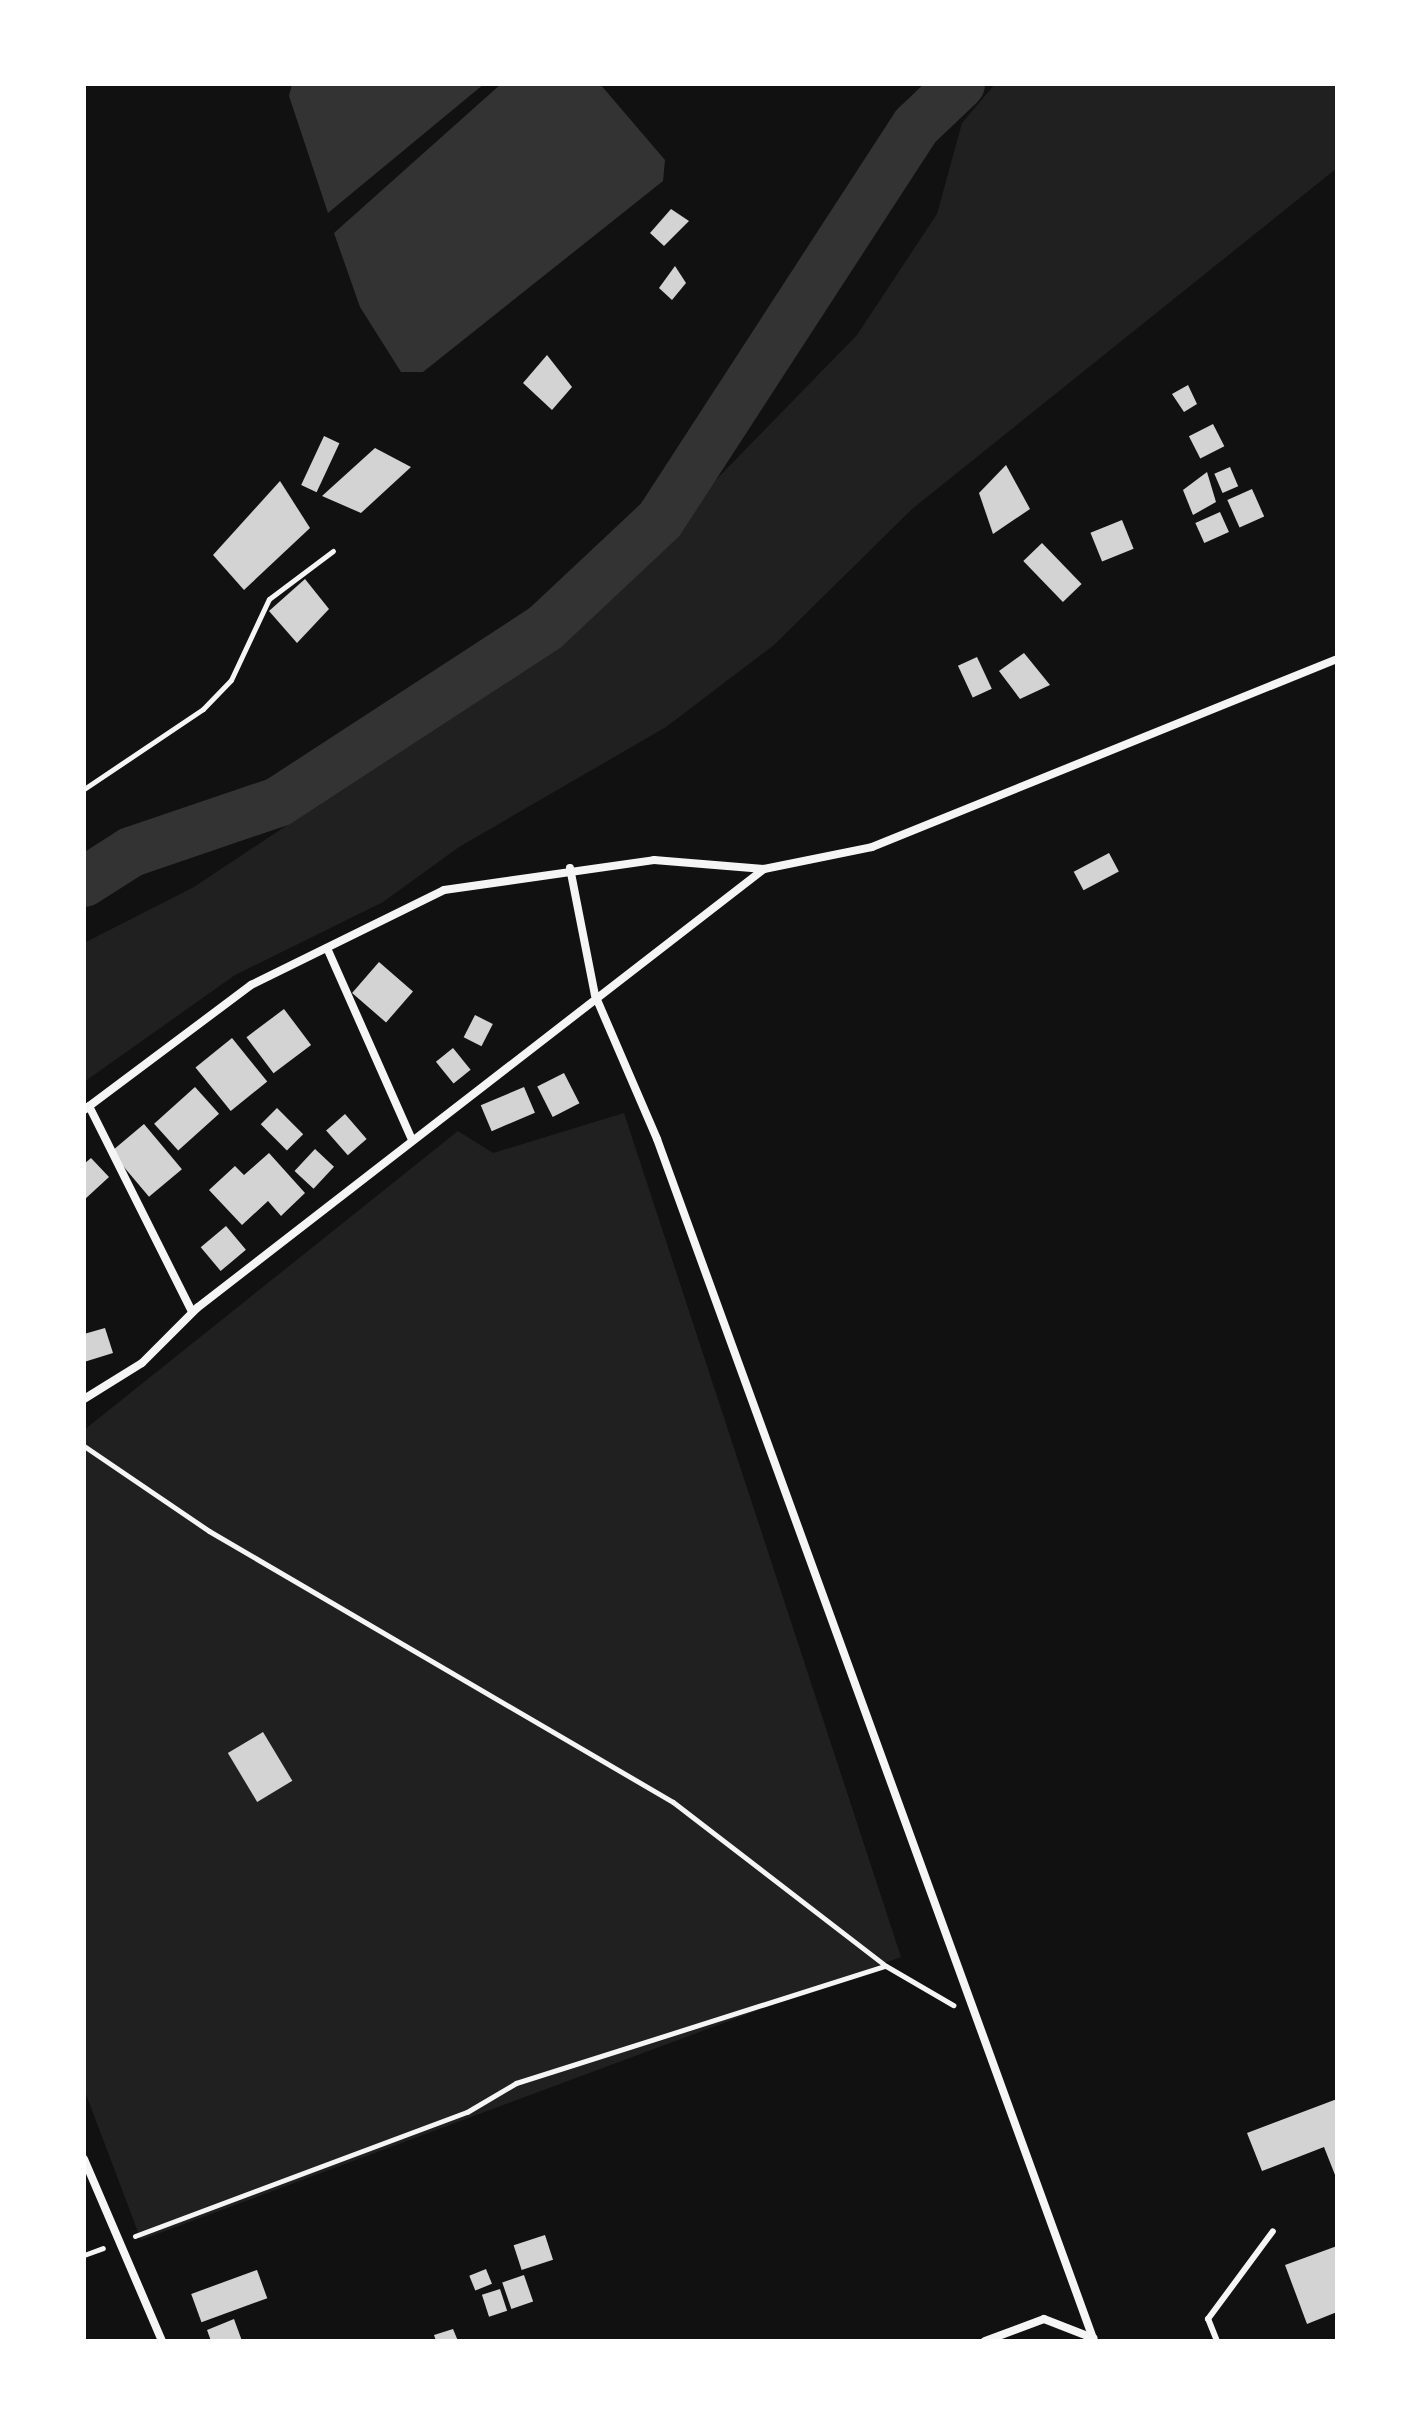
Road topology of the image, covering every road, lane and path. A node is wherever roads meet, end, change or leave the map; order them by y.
1 (333, 551) dead end
2 (1337, 659) edge
3 (84, 789) edge
4 (570, 868) junction
5 (764, 869) junction
6 (327, 948) junction
7 (595, 995) junction
8 (86, 1108) edge
9 (411, 1138) junction
10 (192, 1312) junction
11 (84, 1399) edge
12 (84, 1446) edge
13 (886, 1966) junction
14 (970, 2015) junction
15 (84, 2159) edge
16 (1273, 2231) dead end
17 (118, 2242) junction
18 (84, 2255) edge
19 (1094, 2339) edge
20 (162, 2341) edge
21 (985, 2341) edge
22 (1217, 2341) edge

1 - 3 path
2 - 5 street
4 - 5 street
4 - 6 street
4 - 7 street
5 - 7 street
6 - 8 street
6 - 9 street
7 - 9 street
7 - 14 street
8 - 10 street
9 - 10 street
10 - 11 street
12 - 13 path
13 - 14 path
13 - 17 path
14 - 19 street
15 - 17 street
16 - 22 lane
17 - 18 path
17 - 20 street
19 - 21 street

